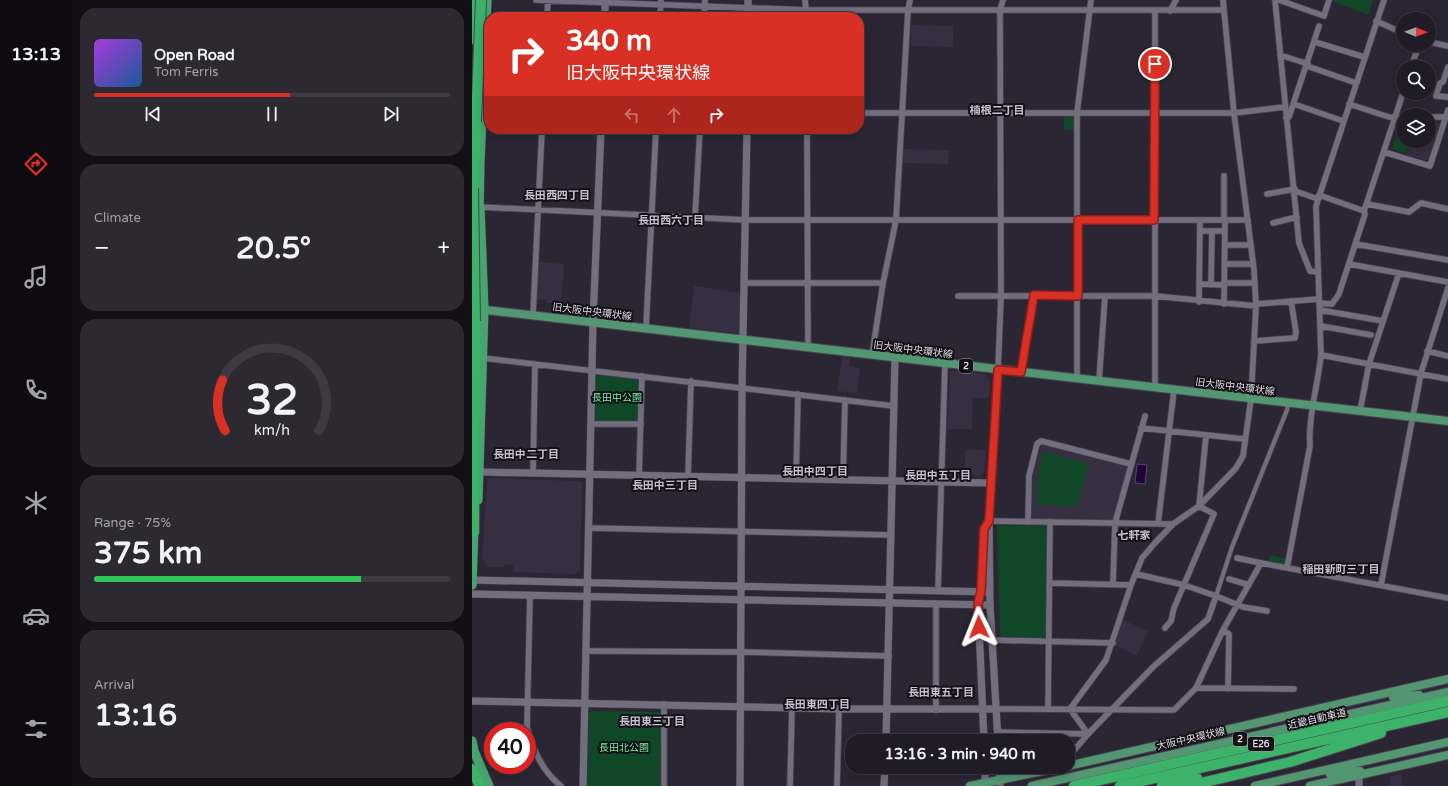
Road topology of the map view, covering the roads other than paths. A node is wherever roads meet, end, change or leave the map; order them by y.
1 (474, 0) edge
2 (481, 0) edge
3 (487, 0) edge
4 (536, 0) edge
5 (548, 0) edge
6 (704, 0) edge
7 (748, 0) edge
8 (805, 0) edge
9 (910, 0) edge
10 (1003, 0) edge
11 (1091, 0) edge
12 (1176, 0) edge
13 (1223, 0) edge
14 (1275, 0) edge
15 (1279, 0) edge
16 (1329, 0) edge
17 (1384, 0) edge
18 (605, 2) edge
19 (661, 3) edge
20 (704, 7) junction
21 (748, 8) junction
22 (807, 10) junction
23 (908, 10) junction
24 (1000, 10) junction
25 (1089, 10) junction
26 (1224, 10) junction
27 (1155, 11) junction
28 (1170, 11) junction
29 (487, 12) edge
30 (547, 12) edge
31 (704, 12) edge
32 (748, 12) edge
33 (1376, 21) junction
34 (1319, 26) dead end
35 (1396, 30) edge
36 (472, 40) edge
37 (1315, 42) junction
38 (1436, 43) edge
39 (1448, 46) edge
40 (1280, 55) junction
41 (1364, 57) junction
42 (1308, 65) junction
43 (1448, 67) edge
44 (1356, 83) junction
45 (472, 96) edge
46 (1448, 97) edge
47 (484, 100) edge
48 (1401, 100) edge
49 (484, 101) edge
50 (472, 103) edge
51 (1294, 104) junction
52 (1349, 104) junction
53 (1285, 107) junction
54 (1448, 110) edge
55 (902, 112) junction
56 (1000, 112) junction
57 (864, 113) edge
58 (1077, 113) junction
59 (1155, 113) junction
60 (1234, 113) junction
61 (1436, 117) edge
62 (1447, 117) edge
63 (1286, 118) junction
64 (1395, 118) junction
65 (484, 121) edge
66 (1344, 121) junction
67 (542, 134) edge
68 (601, 134) edge
69 (656, 134) edge
70 (700, 134) edge
71 (747, 134) edge
72 (807, 134) edge
73 (1384, 152) junction
74 (1224, 176) dead end
75 (473, 188) junction
76 (1295, 190) junction
77 (1267, 194) dead end
78 (1319, 197) junction
79 (1366, 204) junction
80 (480, 207) junction
81 (1448, 209) edge
82 (538, 211) junction
83 (1364, 211) junction
84 (598, 213) junction
85 (472, 215) edge
86 (652, 216) junction
87 (695, 217) junction
88 (1297, 217) junction
89 (746, 220) junction
90 (807, 220) junction
91 (896, 220) junction
92 (1078, 220) junction
93 (1154, 220) junction
94 (1200, 220) junction
95 (1224, 220) junction
96 (1248, 220) junction
97 (1000, 221) junction
98 (1273, 223) dead end
99 (1200, 231) junction
100 (1212, 231) junction
101 (1225, 231) junction
102 (1355, 244) junction
103 (1225, 245) junction
104 (1251, 246) junction
105 (1448, 260) edge
106 (1225, 264) junction
107 (1253, 264) junction
108 (1349, 264) junction
109 (1318, 272) junction
110 (1399, 273) junction
111 (808, 282) junction
112 (1448, 282) edge
113 (745, 283) junction
114 (883, 283) junction
115 (1255, 283) junction
116 (1199, 284) junction
117 (1212, 284) junction
118 (1224, 284) junction
119 (1448, 288) edge
120 (1034, 295) junction
121 (958, 296) dead end
122 (1001, 296) junction
123 (1078, 296) junction
124 (1105, 296) junction
125 (1155, 296) junction
126 (1291, 301) junction
127 (1319, 301) junction
128 (472, 302) edge
129 (1199, 302) junction
130 (1224, 304) junction
131 (1256, 305) junction
132 (472, 308) edge
133 (484, 309) junction
134 (1320, 310) junction
135 (533, 315) junction
136 (1382, 321) junction
137 (593, 322) junction
138 (1321, 326) junction
139 (646, 328) junction
140 (1371, 335) dead end
141 (744, 340) junction
142 (1254, 341) junction
143 (808, 347) junction
144 (1427, 351) junction
145 (872, 355) junction
146 (1321, 355) junction
147 (1448, 356) edge
148 (895, 357) junction
149 (483, 358) junction
150 (945, 363) junction
151 (535, 364) junction
152 (1369, 364) junction
153 (593, 370) junction
154 (998, 370) junction
155 (1021, 372) junction
156 (1421, 373) junction
157 (642, 376) junction
158 (1078, 379) junction
159 (1448, 379) edge
160 (691, 381) junction
161 (1099, 381) junction
162 (742, 388) junction
163 (1155, 388) junction
164 (1174, 390) junction
165 (798, 394) junction
166 (1251, 399) junction
167 (845, 400) junction
168 (1288, 403) junction
169 (894, 406) junction
170 (1313, 406) junction
171 (1360, 411) junction
172 (1145, 416) dead end
173 (1412, 417) junction
174 (1448, 421) edge
175 (592, 424) junction
176 (641, 424) junction
177 (1141, 428) junction
178 (1169, 431) junction
179 (1206, 436) junction
180 (1244, 439) junction
181 (1131, 464) junction
182 (480, 472) junction
183 (532, 473) junction
184 (590, 475) junction
185 (639, 476) junction
186 (688, 477) junction
187 (742, 477) junction
188 (796, 478) junction
189 (843, 480) junction
190 (893, 481) junction
191 (942, 482) junction
192 (991, 483) junction
193 (1199, 506) junction
194 (989, 521) junction
195 (1028, 522) junction
196 (1050, 522) junction
197 (1115, 524) junction
198 (1158, 524) junction
199 (1173, 524) junction
200 (589, 528) junction
201 (742, 531) junction
202 (474, 532) junction
203 (891, 535) junction
204 (1237, 558) dead end
205 (1261, 563) junction
206 (1287, 568) junction
207 (1136, 574) junction
208 (1229, 579) dead end
209 (472, 580) edge
210 (1050, 582) junction
211 (586, 583) junction
212 (1113, 584) junction
213 (472, 585) edge
214 (1131, 585) junction
215 (1184, 585) junction
216 (1249, 585) junction
217 (1381, 585) junction
218 (742, 586) junction
219 (890, 588) junction
220 (938, 590) junction
221 (981, 591) junction
222 (990, 592) junction
223 (472, 594) edge
224 (530, 595) junction
225 (586, 596) junction
226 (1216, 596) junction
227 (1448, 598) edge
228 (742, 599) junction
229 (890, 603) junction
230 (936, 604) junction
231 (978, 604) junction
232 (990, 604) junction
233 (1238, 605) junction
234 (1267, 611) dead end
235 (1165, 628) dead end
236 (1224, 630) junction
237 (992, 640) junction
238 (1049, 641) junction
239 (1113, 643) junction
240 (586, 651) junction
241 (741, 652) junction
242 (889, 656) junction
243 (1448, 679) edge
244 (1196, 688) junction
245 (1228, 689) junction
246 (1294, 689) dead end
247 (1448, 692) edge
248 (1432, 696) junction
249 (1370, 698) junction
250 (472, 701) edge
251 (1448, 701) edge
252 (527, 702) junction
253 (585, 703) junction
254 (664, 704) junction
255 (742, 706) junction
256 (792, 708) junction
257 (840, 709) junction
258 (887, 709) junction
259 (996, 709) junction
260 (1048, 709) junction
261 (1070, 709) junction
262 (936, 710) junction
263 (982, 710) junction
264 (1112, 710) junction
265 (1448, 713) edge
266 (997, 732) joint
267 (886, 734) edge
268 (984, 734) edge
269 (1088, 734) junction
270 (1195, 736) junction
271 (1332, 738) dead end
272 (472, 741) edge
273 (1448, 742) edge
274 (1075, 749) edge
275 (1448, 754) edge
276 (1075, 764) edge
277 (1127, 764) junction
278 (472, 769) edge
279 (1386, 769) junction
280 (885, 774) edge
281 (1033, 774) edge
282 (1359, 775) junction
283 (1000, 782) edge
284 (1273, 782) junction
285 (985, 784) edge
286 (480, 786) edge
287 (488, 786) edge
288 (561, 786) edge
289 (583, 786) edge
290 (664, 786) edge
291 (740, 786) edge
292 (790, 786) edge
293 (837, 786) edge
294 (884, 786) edge
295 (970, 786) edge
296 (1032, 786) edge
297 (1074, 786) edge
298 (1120, 786) edge
299 (1162, 786) edge
300 (1188, 786) edge
301 (1255, 786) edge
302 (1310, 786) edge
303 (1359, 786) edge

1 - 36 highway
2 - 75 highway, bridge
3 - 29 highway
4 - 5 street
5 - 18 street
5 - 30 street
6 - 20 street
7 - 21 street
8 - 22 street
9 - 23 street
10 - 24 street
11 - 25 street
12 - 28 street
13 - 26 street
14 - 40 street
15 - 16 street
17 - 33 street
18 - 19 street
19 - 20 street
20 - 21 street
20 - 31 street
21 - 22 street
21 - 32 street
22 - 23 street
23 - 24 street
23 - 55 street
24 - 25 street
24 - 56 street
25 - 27 street
25 - 58 street
26 - 28 street
26 - 60 street
27 - 28 street
27 - 59 street
33 - 35 street
33 - 41 street
34 - 37 street
37 - 41 street
37 - 42 street
38 - 39 street
40 - 42 street
40 - 53 street
41 - 44 street
42 - 44 street
42 - 51 street
43 - 46 street
44 - 52 street
45 - 47 street
48 - 64 street
49 - 50 street
51 - 63 street
51 - 66 street
52 - 64 street
52 - 66 street
53 - 60 street
53 - 63 street
54 - 62 street
55 - 56 street
55 - 57 street
55 - 91 street
56 - 58 street
56 - 97 street
58 - 59 street
58 - 92 street
59 - 60 street
59 - 93 street
60 - 96 street
61 - 62 street
62 - 73 street
63 - 76 street
64 - 73 street
65 - 80 highway
66 - 78 street
67 - 82 street
68 - 84 street
69 - 86 street
70 - 87 street
71 - 89 street
72 - 90 street
73 - 79 street
74 - 95 street
75 - 85 highway, bridge
75 - 202 highway, bridge
76 - 77 street
76 - 78 street
76 - 88 street
78 - 83 street
78 - 109 street
79 - 81 street
79 - 83 street
80 - 82 street
80 - 128 highway
80 - 133 highway
82 - 84 street
82 - 135 street
83 - 102 street
84 - 86 street
84 - 137 street
86 - 87 street
86 - 139 street
87 - 89 street
88 - 98 street
88 - 109 street
89 - 90 street
89 - 113 street
90 - 91 street
90 - 111 street
91 - 97 street
91 - 114 street
92 - 93 street
92 - 97 street
92 - 123 street
93 - 94 street
93 - 125 street
94 - 95 street
94 - 99 street
95 - 96 street
95 - 101 street
96 - 104 street
97 - 122 street
99 - 100 street
99 - 116 street
100 - 101 street
100 - 117 street
101 - 103 street
102 - 105 street
102 - 108 street
103 - 104 street
103 - 106 street
104 - 107 street
106 - 107 street
106 - 118 street
107 - 115 street
108 - 110 street
108 - 127 street
109 - 127 street
110 - 112 street
110 - 136 street
111 - 113 street
111 - 114 street
111 - 143 street
113 - 141 street
114 - 145 street
115 - 118 street
115 - 131 street
116 - 117 street
116 - 129 street
117 - 118 street
118 - 130 street
119 - 144 street
120 - 122 street
120 - 123 street
120 - 155 street
121 - 122 street
122 - 154 street
123 - 124 street
123 - 158 street
124 - 125 street
124 - 161 street
125 - 129 street
125 - 163 street
126 - 127 street
126 - 131 street
126 - 142 street
127 - 134 street
129 - 130 street
130 - 131 street
131 - 142 street
132 - 133 main road, 旧大阪中央環状線 / 2
133 - 135 main road, 旧大阪中央環状線 / 2
133 - 149 highway
134 - 136 street
134 - 138 street
135 - 137 main road, 旧大阪中央環状線 / 2
136 - 152 street
137 - 139 main road, 旧大阪中央環状線 / 2
137 - 153 street
138 - 140 street
138 - 146 street
139 - 141 main road, 旧大阪中央環状線 / 2
141 - 143 main road, 旧大阪中央環状線 / 2
141 - 162 street
142 - 166 street
143 - 145 main road, 旧大阪中央環状線 / 2
144 - 147 street
144 - 156 street
145 - 148 main road, 旧大阪中央環状線 / 2
146 - 152 street
146 - 170 street
148 - 150 main road, 旧大阪中央環状線 / 2
148 - 169 street
149 - 151 street
149 - 182 highway
150 - 154 main road, 旧大阪中央環状線 / 2
150 - 191 street
151 - 153 street
151 - 183 street
152 - 156 street
152 - 171 street
153 - 157 street
153 - 175 street
154 - 155 main road, 旧大阪中央環状線 / 2
154 - 192 street
155 - 158 main road, 旧大阪中央環状線 / 2
156 - 159 street
156 - 173 street
157 - 160 street
157 - 176 street
158 - 161 main road, 旧大阪中央環状線 / 2
160 - 162 street
160 - 186 street
161 - 163 main road, 旧大阪中央環状線 / 2
162 - 165 street
162 - 187 street
163 - 164 main road, 旧大阪中央環状線 / 2
164 - 166 main road, 旧大阪中央環状線 / 2
164 - 178 street
165 - 167 street
165 - 188 street
166 - 168 main road, 旧大阪中央環状線 / 2
166 - 180 street
167 - 169 street
167 - 189 street
168 - 170 main road, 旧大阪中央環状線 / 2
168 - 226 street
169 - 190 street
170 - 171 main road, 旧大阪中央環状線 / 2
170 - 206 street
171 - 173 main road, 旧大阪中央環状線 / 2
172 - 177 street
173 - 174 main road, 旧大阪中央環状線 / 2
173 - 217 street
175 - 176 street
175 - 184 street
176 - 185 street
177 - 178 street
177 - 181 street
178 - 179 street
178 - 198 street
179 - 180 street
179 - 193 street
180 - 193 street
181 - 195 street
181 - 197 street
182 - 183 street
182 - 202 highway
183 - 184 street
184 - 185 street
184 - 200 street
185 - 186 street
186 - 187 street
187 - 188 street
187 - 201 street
188 - 189 street
189 - 190 street
190 - 191 street
190 - 203 street
191 - 192 street
191 - 220 street
192 - 194 street
193 - 199 street
193 - 215 street
194 - 195 street
194 - 221 street
194 - 222 street
195 - 196 street
196 - 197 street
196 - 210 street
197 - 198 street
197 - 212 street
198 - 199 street
199 - 207 street
200 - 201 street
200 - 211 street
201 - 203 street
201 - 218 street
202 - 209 highway
203 - 219 street
204 - 205 street
205 - 206 street
205 - 216 street
206 - 217 street
207 - 214 street
207 - 215 street
208 - 216 street
209 - 211 street
209 - 213 highway
210 - 212 street
210 - 238 street
211 - 218 street
211 - 225 street
212 - 214 street
214 - 239 street
215 - 226 street
215 - 235 street
216 - 233 street
217 - 227 street
218 - 219 street
218 - 228 street
219 - 220 street
219 - 229 street
220 - 221 street
221 - 222 street
221 - 231 street
222 - 232 street
223 - 224 street
224 - 225 street
224 - 252 street
225 - 228 street
225 - 240 street
226 - 233 street
226 - 264 street
228 - 229 street
228 - 241 street
229 - 230 street
229 - 242 street
230 - 231 street
230 - 262 street
231 - 232 street
231 - 263 street
232 - 237 street
233 - 234 street
233 - 236 street
236 - 244 street
236 - 245 street
237 - 238 street
237 - 259 street
238 - 239 street
238 - 260 street
239 - 261 street
240 - 241 street
240 - 253 street
241 - 242 street
241 - 255 street
242 - 258 street
243 - 249 main road, 2
244 - 245 street
244 - 264 street
245 - 246 street
247 - 248 main road, 大阪中央環状線 / 2
248 - 249 main road
248 - 277 main road, 大阪中央環状線 / 2
249 - 270 main road, 2
250 - 252 street
251 - 297 highway, 近畿自動車道 / E26
252 - 253 street
252 - 288 street
253 - 254 street
253 - 289 street
254 - 255 street
254 - 290 street
255 - 256 street
255 - 291 street
256 - 257 street
256 - 292 street
257 - 258 street
257 - 293 street
258 - 262 street
258 - 267 street
259 - 260 street
259 - 263 street
259 - 266 street
260 - 261 street
261 - 264 street
261 - 269 street
262 - 263 street
263 - 268 street
264 - 269 street
265 - 298 highway, E26
265 - 300 highway
266 - 269 street
269 - 274 street
270 - 276 main road, 2
270 - 277 main road
271 - 299 highway
272 - 287 highway
273 - 284 main road
275 - 279 main road
277 - 296 main road, 大阪中央環状線 / 2
278 - 286 highway
279 - 282 main road
279 - 284 main road
280 - 294 street
281 - 283 main road
282 - 302 main road
282 - 303 street
283 - 285 main road
284 - 301 main road
285 - 295 main road

